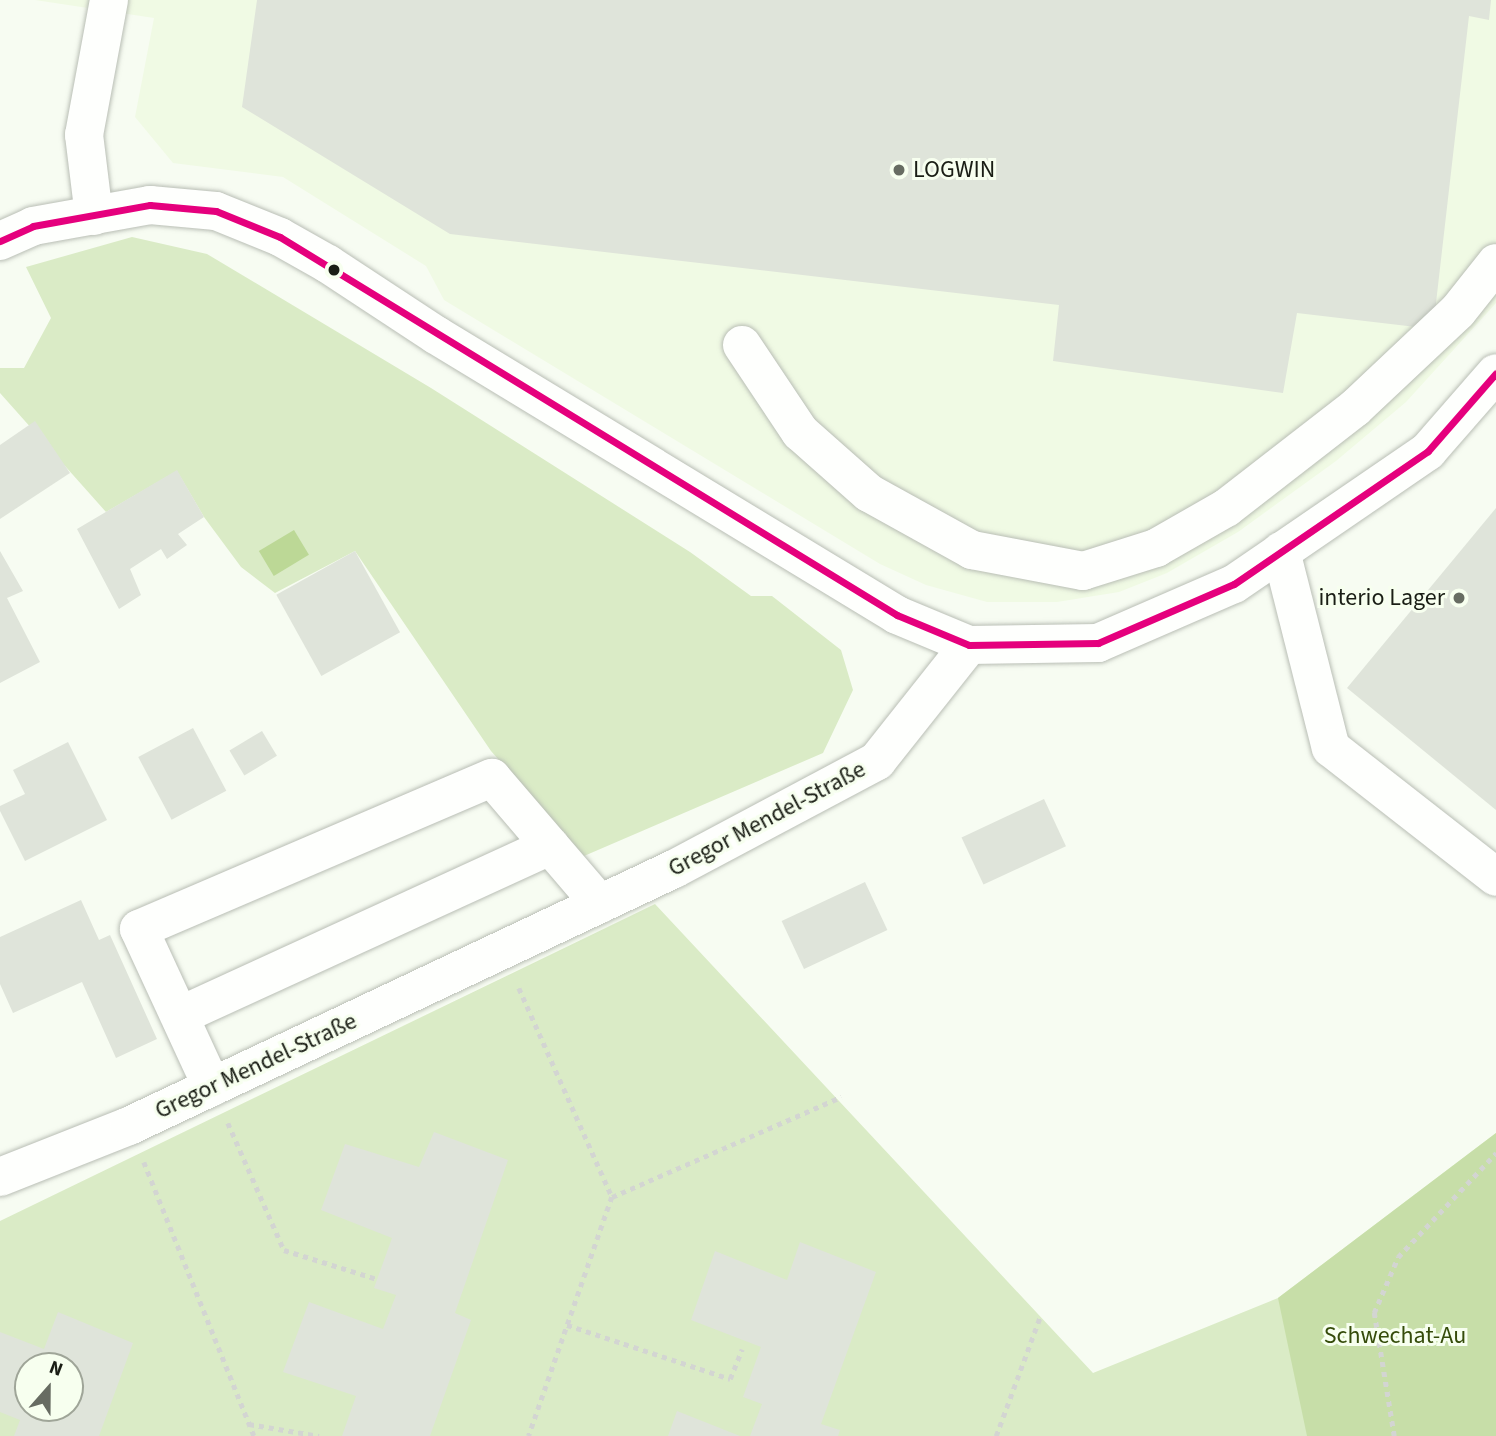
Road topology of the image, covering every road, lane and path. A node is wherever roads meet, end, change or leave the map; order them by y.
1 (109, 0) edge
2 (94, 216) junction
3 (0, 241) edge
4 (1496, 263) edge
5 (742, 345) dead end
6 (1496, 373) edge
7 (1281, 551) junction
8 (969, 645) junction
9 (550, 846) junction
10 (1496, 877) edge
11 (600, 904) junction
12 (502, 950) junction
13 (181, 1015) junction
14 (212, 1087) junction
15 (841, 1097) dead end
16 (129, 1126) junction
17 (1496, 1153) edge
18 (0, 1177) edge
19 (612, 1197) junction
20 (377, 1279) dead end
21 (1040, 1317) dead end
22 (568, 1325) junction
23 (742, 1349) dead end
24 (249, 1424) junction
25 (254, 1436) edge
26 (319, 1436) edge
27 (529, 1436) edge
28 (996, 1436) edge
29 (1394, 1436) edge

1 - 2 street
2 - 3 street
2 - 8 street
4 - 5 street
6 - 7 street
7 - 8 street
7 - 10 street
8 - 11 street, Gregor Mendel-Straße
9 - 11 street
9 - 13 street
9 - 13 street
11 - 12 street, Gregor Mendel-Straße
12 - 14 street, Gregor Mendel-Straße
12 - 19 path
13 - 14 street
14 - 16 street, Gregor Mendel-Straße
14 - 20 path
15 - 19 path
16 - 18 street, Gregor Mendel-Straße
16 - 24 path
17 - 29 path
19 - 22 path
21 - 28 path
22 - 23 path
22 - 27 path
24 - 25 path
24 - 26 path

